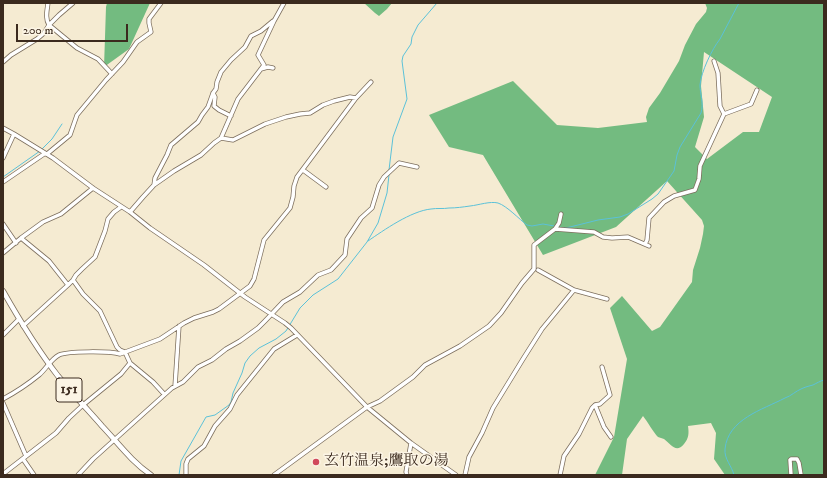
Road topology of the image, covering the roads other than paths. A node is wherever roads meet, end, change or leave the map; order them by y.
1 (48, 3) edge
2 (73, 3) edge
3 (161, 3) edge
4 (284, 3) edge
5 (274, 21) junction
6 (49, 25) junction
7 (714, 61) dead end
8 (3, 62) edge
9 (273, 68) dead end
10 (261, 69) junction
11 (112, 74) junction
12 (370, 82) dead end
13 (758, 90) dead end
14 (213, 93) junction
15 (356, 98) junction
16 (724, 114) junction
17 (231, 116) junction
18 (3, 128) edge
19 (14, 134) junction
20 (221, 138) junction
21 (48, 154) junction
22 (3, 158) edge
23 (417, 167) dead end
24 (302, 170) junction
25 (3, 182) edge
26 (154, 185) junction
27 (326, 187) dead end
28 (93, 188) junction
29 (120, 207) junction
30 (130, 212) junction
31 (561, 214) dead end
32 (3, 224) edge
33 (555, 229) junction
34 (21, 238) junction
35 (16, 243) junction
36 (3, 253) edge
37 (538, 270) dead end
38 (73, 280) junction
39 (68, 285) junction
40 (574, 290) junction
41 (3, 291) edge
42 (240, 293) junction
43 (607, 299) dead end
44 (272, 314) junction
45 (19, 320) junction
46 (23, 326) junction
47 (180, 326) junction
48 (3, 335) edge
49 (297, 335) junction
50 (125, 352) junction
51 (130, 363) junction
52 (49, 364) junction
53 (602, 367) dead end
54 (175, 386) junction
55 (164, 394) junction
56 (3, 399) edge
57 (3, 403) edge
58 (83, 405) junction
59 (595, 405) junction
60 (367, 407) junction
61 (611, 437) dead end
62 (114, 440) junction
63 (411, 444) junction
64 (24, 458) junction
65 (3, 474) edge
66 (148, 474) edge
67 (34, 475) edge
68 (78, 475) edge
69 (186, 475) edge
70 (274, 475) edge
71 (407, 475) edge
72 (456, 475) edge
73 (465, 475) edge
74 (560, 475) edge
75 (791, 475) edge
76 (801, 475) edge

1 - 6 street
2 - 6 street
3 - 11 street
4 - 5 street
5 - 10 street
5 - 14 street
6 - 8 street
6 - 11 street
7 - 16 street
9 - 10 street
10 - 17 street
11 - 21 street
12 - 15 street
13 - 16 street
14 - 17 street
14 - 26 street
15 - 20 street
15 - 24 street
16 - 33 street
17 - 20 street
18 - 19 street
19 - 21 street
19 - 22 street
20 - 26 street
21 - 25 street
21 - 28 street
23 - 44 street
24 - 27 street
24 - 42 street
26 - 30 street
28 - 29 street
28 - 34 street
29 - 30 street
29 - 38 street
30 - 42 street
31 - 33 street
32 - 35 street
33 - 60 street
34 - 35 street
34 - 39 street
35 - 36 street
37 - 40 street
38 - 39 street
38 - 50 street
39 - 46 street
40 - 43 street
40 - 73 street
41 - 45 main road, 151
42 - 44 street
42 - 47 street
44 - 49 street
44 - 54 street
45 - 46 main road, 151
45 - 48 street
46 - 52 main road, 151
47 - 50 street
47 - 54 street
49 - 60 street
49 - 69 street
50 - 51 street
50 - 52 street
51 - 55 street
51 - 58 street
52 - 56 street
52 - 58 main road, 151
53 - 59 street
54 - 55 street
55 - 62 street
57 - 64 street
58 - 62 main road, 151
58 - 64 street
59 - 61 street
59 - 74 street
60 - 63 street
60 - 70 street
62 - 66 main road, 151
62 - 68 street
63 - 71 street
63 - 72 street
64 - 65 street
64 - 67 street
75 - 76 street

